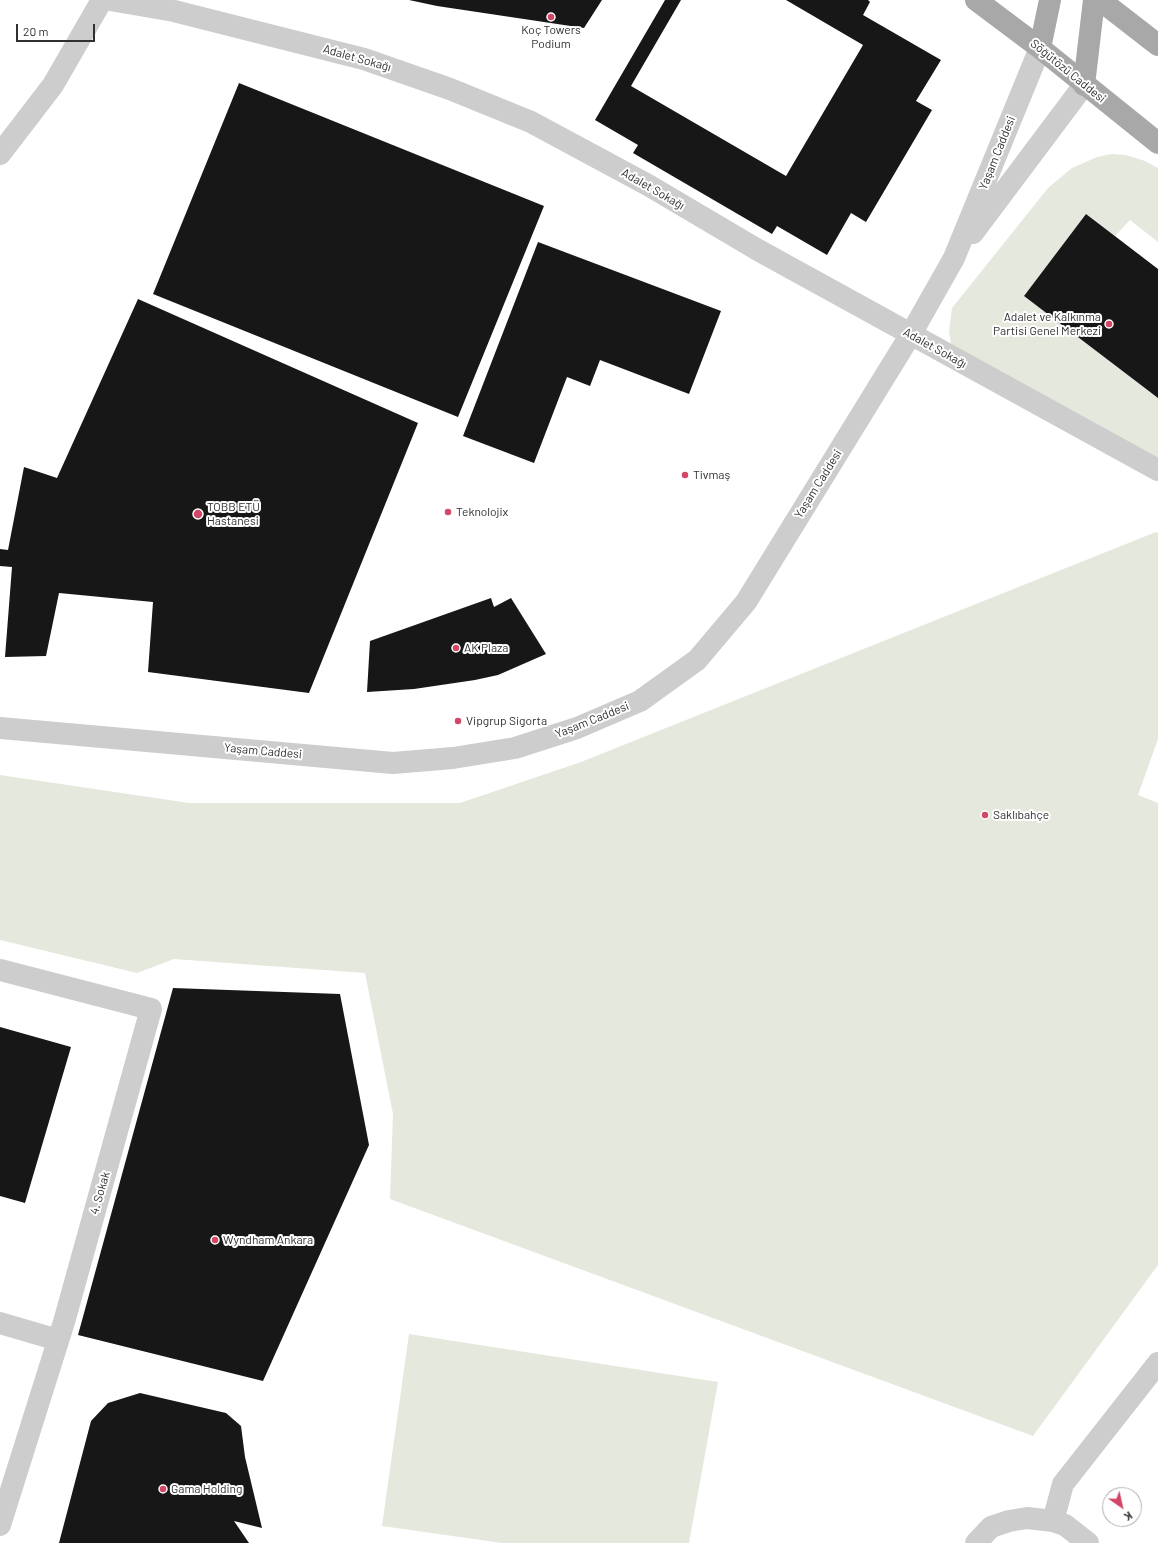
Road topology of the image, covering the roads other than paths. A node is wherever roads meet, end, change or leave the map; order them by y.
1 (102, 0) edge
2 (110, 0) edge
3 (976, 0) edge
4 (1050, 0) edge
5 (1094, 0) edge
6 (1100, 0) edge
7 (1158, 45) edge
8 (1040, 48) junction
9 (1084, 85) junction
10 (1158, 143) edge
11 (0, 154) edge
12 (954, 258) junction
13 (911, 334) junction
14 (1158, 470) edge
15 (0, 728) edge
16 (0, 970) edge
17 (0, 1323) edge
18 (58, 1340) junction
19 (1158, 1363) edge
20 (1053, 1521) junction
21 (0, 1525) edge
22 (976, 1543) edge
23 (1088, 1543) edge

1 - 11 street
2 - 13 street, Adalet Sokağı
3 - 8 main road, Söğütözü Caddesi
4 - 8 main road
5 - 9 main road
6 - 7 main road
8 - 9 main road, Söğütözü Caddesi
8 - 12 street, Yaşam Caddesi
9 - 10 main road, Söğütözü Caddesi
9 - 12 street, Yaşam Caddesi
12 - 13 street, Yaşam Caddesi
13 - 14 street, Adalet Sokağı
13 - 15 street, Yaşam Caddesi
16 - 18 street, 4. Sokak
17 - 18 street
18 - 21 street, 4. Sokak
19 - 20 street
20 - 22 street
20 - 23 street

